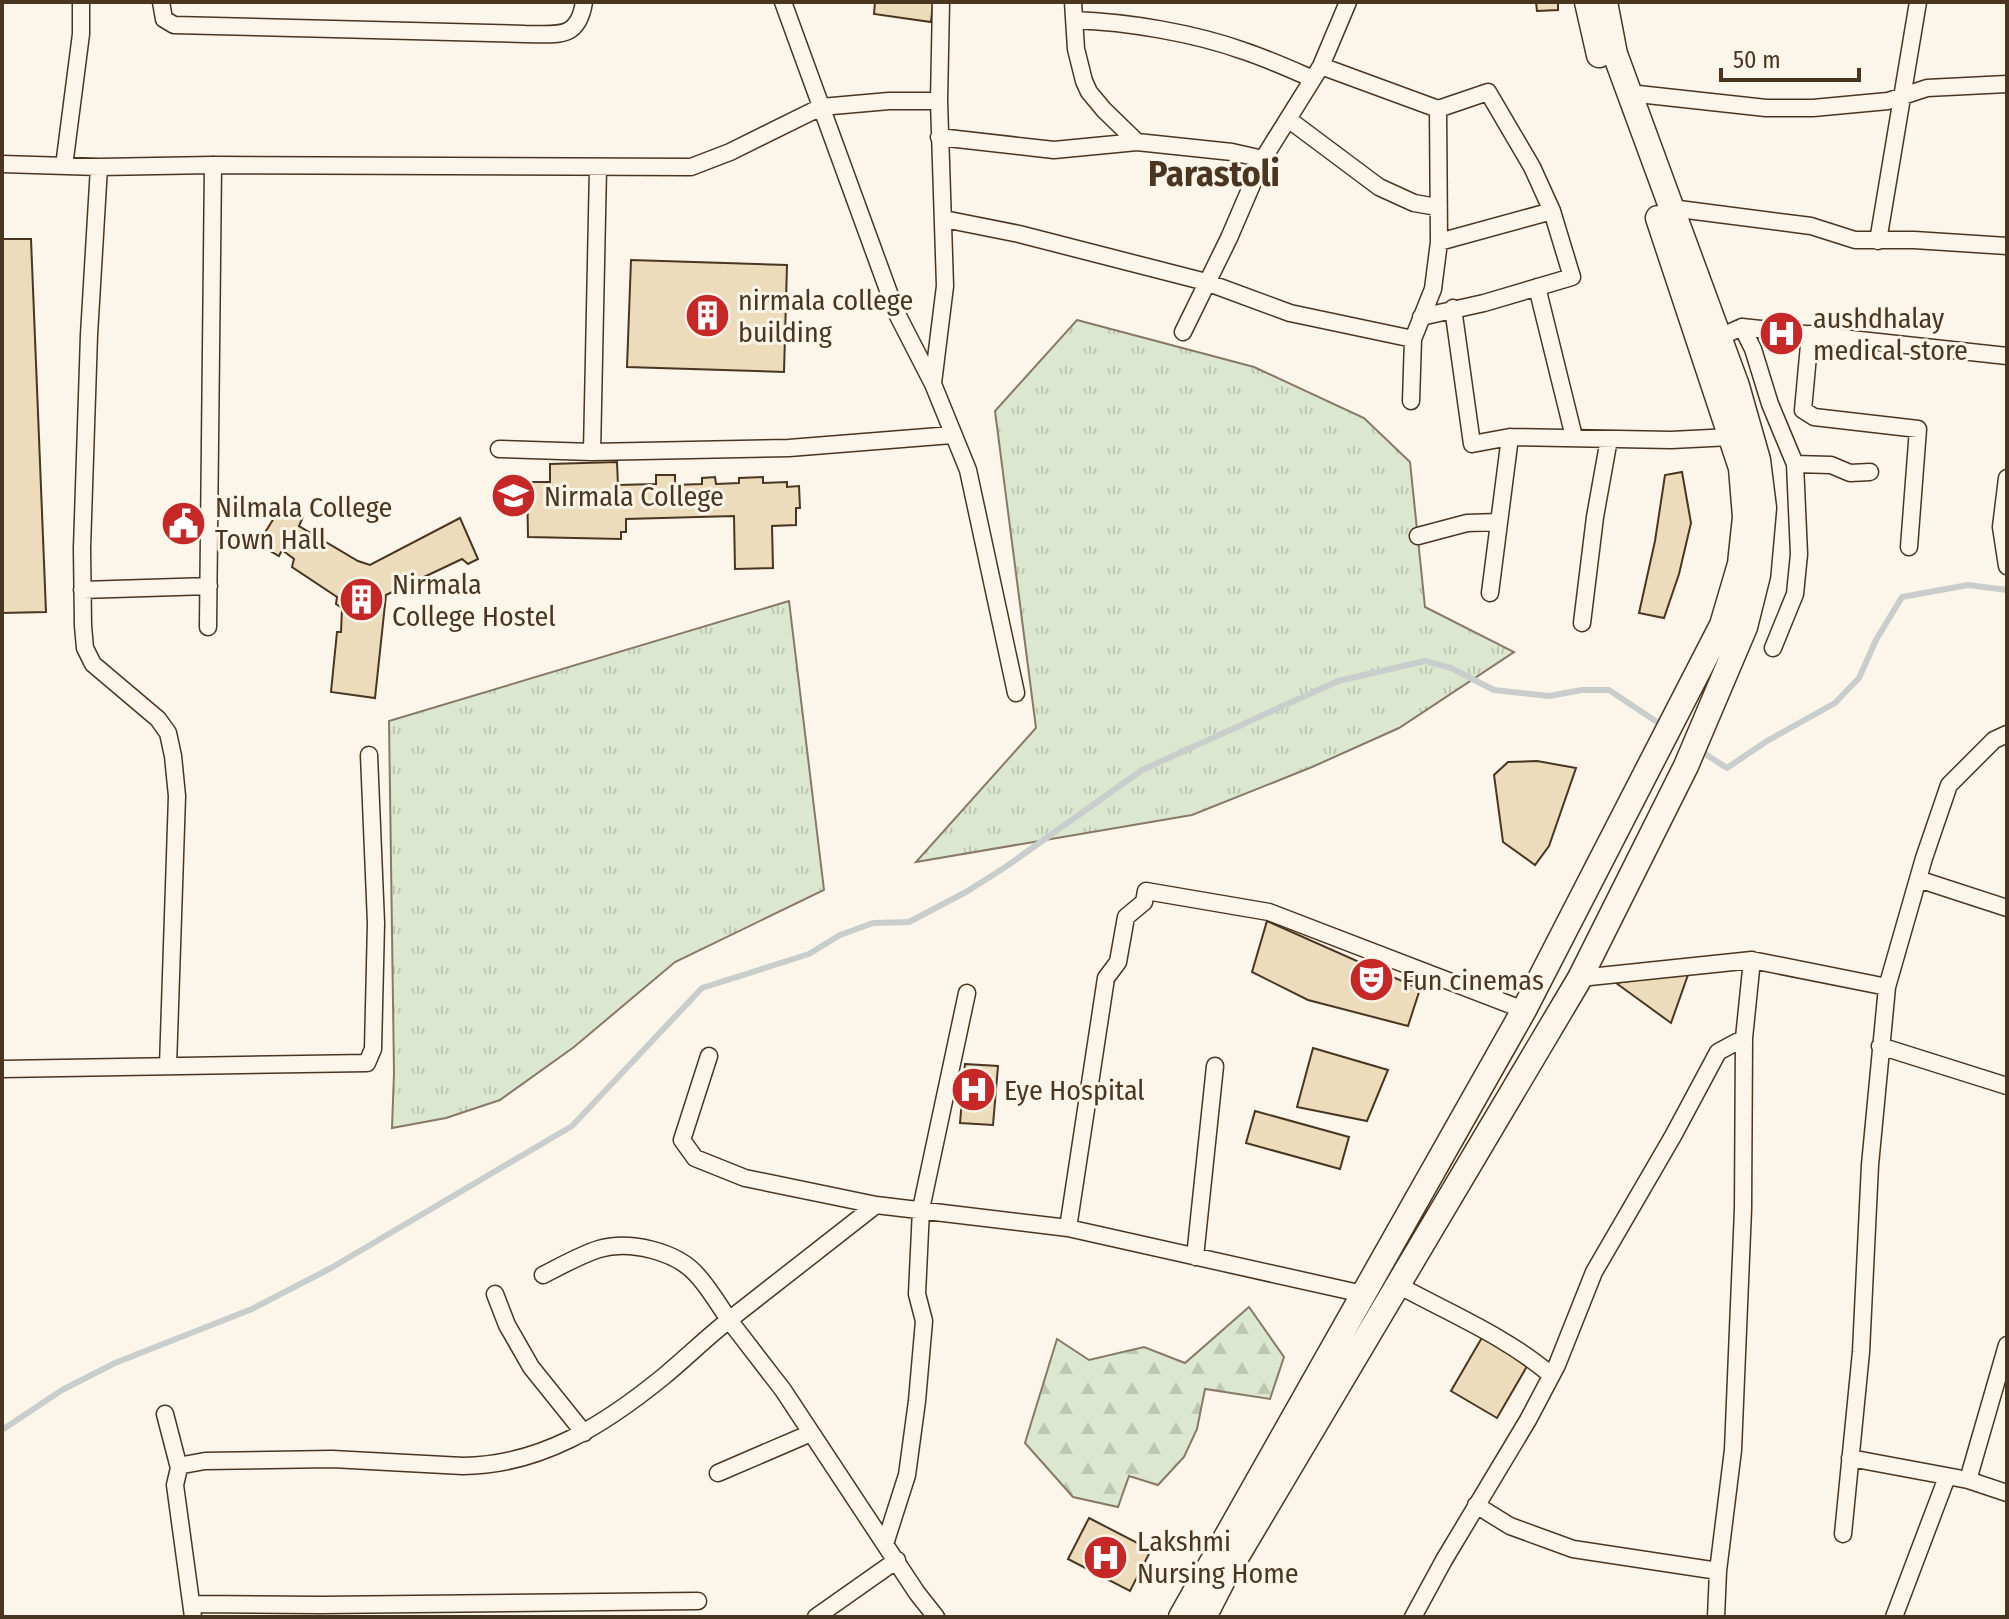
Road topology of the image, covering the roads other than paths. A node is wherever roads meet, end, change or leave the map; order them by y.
1 (81, 2) edge
2 (161, 2) edge
3 (584, 2) edge
4 (783, 2) edge
5 (941, 2) edge
6 (1073, 2) edge
7 (1348, 2) edge
8 (1587, 2) edge
9 (1605, 2) edge
10 (1918, 2) edge
11 (1074, 20) junction
12 (1317, 72) junction
13 (2007, 84) edge
14 (1629, 93) junction
15 (1903, 96) junction
16 (939, 101) junction
17 (821, 107) junction
18 (1438, 109) junction
19 (1288, 119) junction
20 (939, 137) junction
21 (1137, 142) junction
22 (1263, 159) junction
23 (2, 164) edge
24 (213, 165) junction
25 (64, 166) junction
26 (99, 167) junction
27 (598, 168) junction
28 (1437, 207) junction
29 (1671, 208) junction
30 (1552, 211) junction
31 (944, 219) junction
32 (1878, 241) junction
33 (1439, 242) junction
34 (2007, 246) edge
35 (1206, 282) junction
36 (1537, 287) junction
37 (1453, 308) junction
38 (1421, 317) junction
39 (1183, 332) dead end
40 (1731, 332) junction
41 (1810, 334) junction
42 (1413, 339) junction
43 (2007, 356) edge
44 (933, 384) junction
45 (1411, 401) dead end
46 (952, 435) junction
47 (1510, 437) junction
48 (1574, 437) junction
49 (1731, 437) junction
50 (1609, 439) junction
51 (499, 449) dead end
52 (592, 452) junction
53 (1795, 464) junction
54 (1870, 472) dead end
55 (2007, 478) edge
56 (1499, 522) junction
57 (1418, 536) dead end
58 (1909, 547) dead end
59 (2007, 566) edge
60 (209, 586) junction
61 (82, 590) junction
62 (1490, 593) dead end
63 (1582, 623) dead end
64 (208, 627) dead end
65 (1773, 648) dead end
66 (1016, 693) dead end
67 (2007, 734) edge
68 (369, 755) dead end
69 (1625, 811) junction
70 (1657, 821) junction
71 (1918, 879) junction
72 (2007, 908) edge
73 (1752, 960) junction
74 (1580, 978) junction
75 (1887, 987) junction
76 (967, 993) dead end
77 (1524, 1010) junction
78 (1744, 1038) junction
79 (1880, 1046) junction
80 (709, 1056) dead end
81 (168, 1066) junction
82 (1215, 1066) dead end
83 (2, 1069) edge
84 (2004, 1080) edge
85 (876, 1205) junction
86 (921, 1209) junction
87 (1068, 1228) junction
88 (1195, 1257) junction
89 (543, 1275) dead end
90 (1398, 1285) junction
91 (495, 1294) dead end
92 (1363, 1294) junction
93 (729, 1320) junction
94 (2007, 1345) edge
95 (1551, 1375) junction
96 (165, 1414) dead end
97 (584, 1433) junction
98 (811, 1433) junction
99 (1850, 1458) junction
100 (179, 1468) junction
101 (718, 1473) dead end
102 (1947, 1477) junction
103 (1968, 1480) junction
104 (2007, 1493) edge
105 (1476, 1505) junction
106 (1843, 1534) dead end
107 (885, 1544) junction
108 (897, 1560) junction
109 (1718, 1571) junction
110 (698, 1601) dead end
111 (193, 1610) edge
112 (322, 1611) edge
113 (816, 1617) edge
114 (936, 1617) edge
115 (1181, 1617) edge
116 (1204, 1617) edge
117 (1413, 1617) edge
118 (1716, 1617) edge
119 (1894, 1617) edge

1 - 25 street
2 - 3 street
4 - 17 street
5 - 16 street
6 - 11 street
7 - 12 street
8 - 49 main road
9 - 14 main road
10 - 15 street
11 - 12 street
11 - 21 street
12 - 18 street
12 - 19 street
13 - 15 street
14 - 15 street
14 - 29 main road
15 - 32 street
16 - 17 street
16 - 20 street
17 - 27 street
17 - 44 street
18 - 28 street
18 - 30 street
19 - 22 street
19 - 28 street
20 - 21 street
20 - 31 street
21 - 22 street
22 - 35 street
23 - 25 street
24 - 26 street
24 - 27 street
24 - 60 street
25 - 26 street
26 - 61 street
27 - 52 street
28 - 33 street
29 - 32 street
29 - 40 main road
30 - 33 street
30 - 36 street
31 - 35 street
31 - 44 street
32 - 34 street
33 - 38 street
35 - 39 street
35 - 42 street
36 - 37 street
36 - 48 street
37 - 38 street
37 - 47 street
38 - 42 street
40 - 41 street
40 - 53 street
40 - 70 main road
41 - 43 street
41 - 58 street
42 - 45 street
44 - 46 street
46 - 52 street
46 - 66 street
47 - 48 street
47 - 56 street
48 - 50 street
49 - 50 street
49 - 69 main road
50 - 63 street
51 - 52 street
53 - 54 street
53 - 65 street
55 - 59 street
56 - 57 street
56 - 62 street
60 - 61 street
60 - 64 street
61 - 81 street
67 - 71 street
68 - 81 street
69 - 70 main road
69 - 77 main road
70 - 74 main road
71 - 72 street
71 - 75 street
73 - 74 street
73 - 75 street
73 - 78 street
74 - 90 main road
75 - 79 street
76 - 86 street
77 - 87 street
77 - 92 main road
78 - 95 street
78 - 109 street
79 - 84 street
79 - 99 street
80 - 85 street
81 - 83 street
82 - 88 street
85 - 86 street
85 - 93 street
86 - 87 street
86 - 107 street
87 - 88 street
88 - 92 street
89 - 93 street
90 - 95 street
90 - 116 main road
91 - 97 street
92 - 115 main road
93 - 97 street
93 - 98 street
94 - 103 street
95 - 105 street
96 - 100 street
97 - 100 street
98 - 101 street
98 - 107 street
99 - 102 street
99 - 106 street
100 - 111 street
102 - 103 street
102 - 119 street
103 - 104 street
105 - 109 street
105 - 117 street
107 - 108 street
108 - 113 street
108 - 114 street
109 - 118 street
110 - 112 street
111 - 112 street

